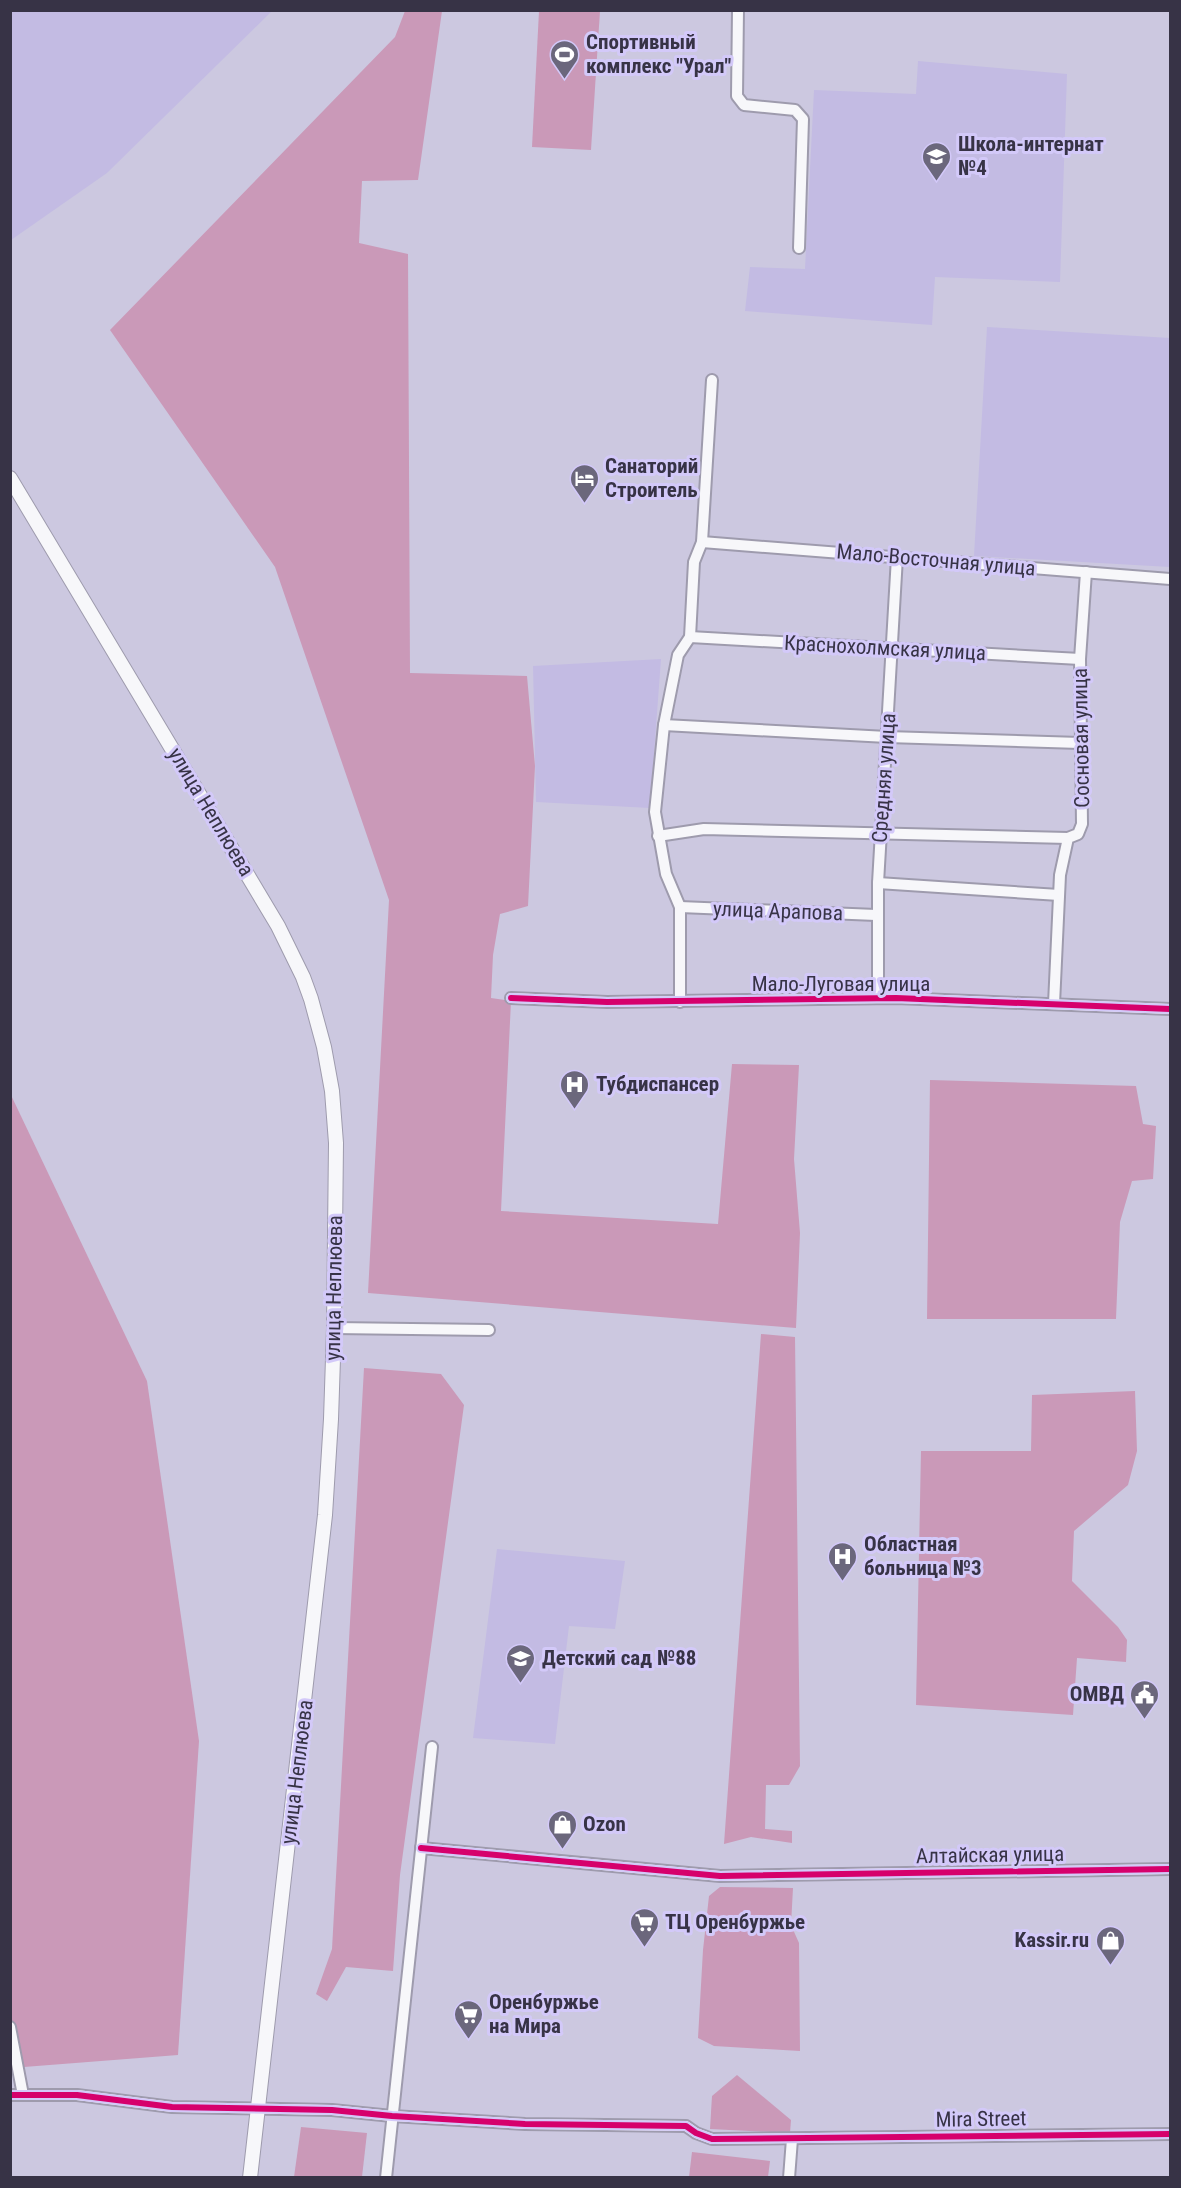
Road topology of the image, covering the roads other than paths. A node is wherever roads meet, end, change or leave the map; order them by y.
1 (738, 10) edge
2 (798, 248) dead end
3 (711, 380) dead end
4 (10, 478) edge
5 (702, 542) junction
6 (897, 557) junction
7 (1086, 572) junction
8 (1170, 579) edge
9 (690, 638) junction
10 (892, 649) junction
11 (1080, 659) junction
12 (664, 725) junction
13 (887, 737) junction
14 (1080, 743) junction
15 (880, 834) junction
16 (658, 836) junction
17 (1068, 838) junction
18 (878, 883) junction
19 (1059, 895) junction
20 (680, 907) junction
21 (876, 915) junction
22 (511, 998) dead end
23 (878, 998) junction
24 (680, 1002) junction
25 (1054, 1004) junction
26 (1170, 1009) edge
27 (334, 1328) junction
28 (489, 1330) dead end
29 (432, 1747) dead end
30 (421, 1848) junction
31 (1170, 1869) edge
32 (10, 2027) edge
33 (10, 2095) edge
34 (24, 2095) junction
35 (258, 2108) junction
36 (392, 2116) junction
37 (1170, 2134) edge
38 (792, 2139) junction
39 (250, 2178) edge
40 (386, 2178) edge
41 (789, 2178) edge

1 - 2 street
3 - 5 street
4 - 27 main road, улица Неплюева
5 - 6 street, Мало-Восточная улица
5 - 9 street
6 - 7 street, Мало-Восточная улица
6 - 10 street, Средняя улица
7 - 8 street, Мало-Восточная улица
7 - 11 street, Сосновая улица
9 - 10 street, Краснохолмская улица
9 - 12 street
10 - 11 street, Краснохолмская улица
10 - 13 street, Средняя улица
11 - 14 street, Сосновая улица
12 - 13 street
12 - 16 street
13 - 14 street
13 - 15 street, Средняя улица
14 - 17 street, Сосновая улица
15 - 16 street
15 - 17 street
15 - 18 street, Средняя улица
16 - 20 street
17 - 19 street, Сосновая улица
18 - 19 street
18 - 21 street, Средняя улица
19 - 25 street, Сосновая улица
20 - 21 street, улица Арапова
20 - 24 street
21 - 23 street, Средняя улица
22 - 24 street, Мало-Луговая улица
23 - 24 street, Мало-Луговая улица
23 - 25 street, Мало-Луговая улица
25 - 26 street, Мало-Луговая улица
27 - 28 street
27 - 35 main road, улица Неплюева
29 - 30 street
30 - 31 street, Алтайская улица
30 - 36 street
32 - 34 street
33 - 34 street, Mira Street
34 - 35 street, Mira Street
35 - 36 street, Mira Street
35 - 39 main road, улица Неплюева
36 - 38 street, Mira Street
36 - 40 street
37 - 38 street, Mira Street
38 - 41 street

